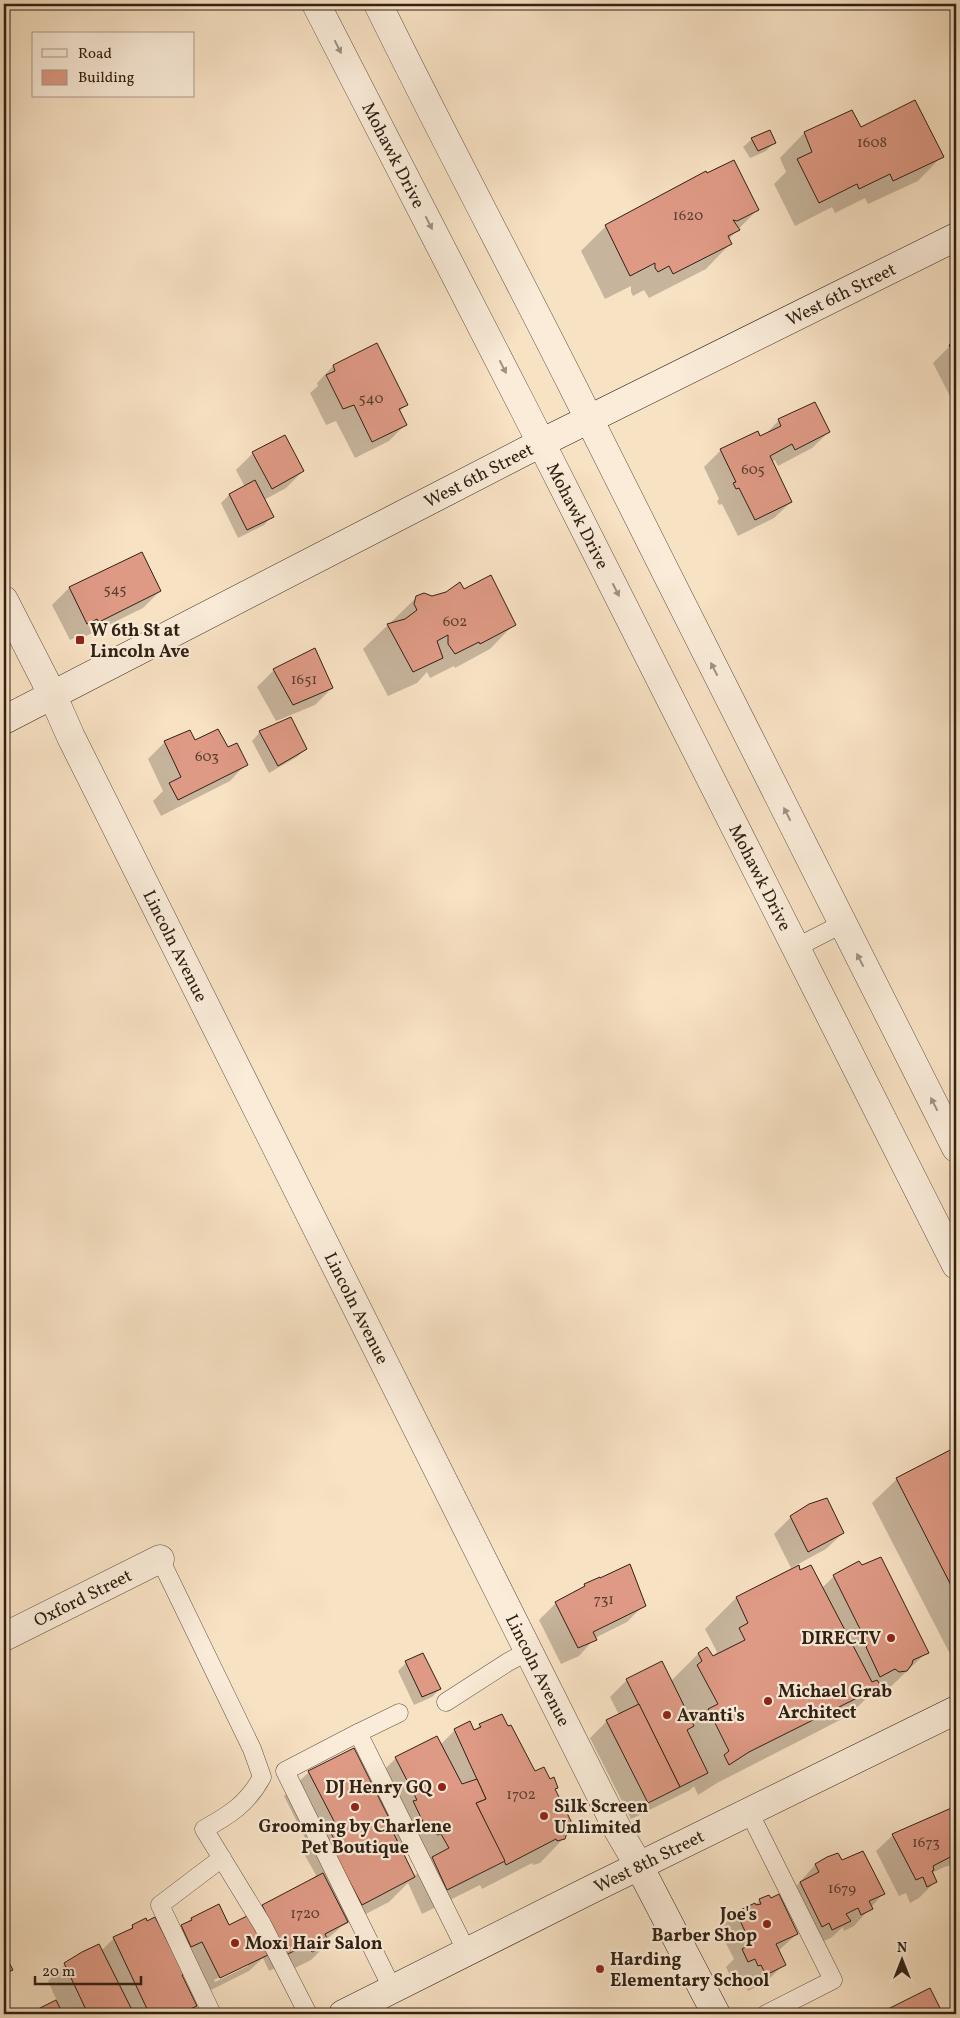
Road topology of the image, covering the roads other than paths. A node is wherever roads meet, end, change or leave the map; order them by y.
1 (316, 4) edge
2 (378, 4) edge
3 (956, 237) edge
4 (588, 420) junction
5 (541, 443) junction
6 (4, 600) edge
7 (52, 694) junction
8 (4, 720) edge
9 (842, 924) junction
10 (797, 947) junction
11 (956, 1148) edge
12 (956, 1264) edge
13 (160, 1559) joint
14 (4, 1637) edge
15 (529, 1651) junction
16 (446, 1702) dead end
17 (956, 1710) edge
18 (398, 1713) dead end
19 (358, 1733) junction
20 (749, 1812) junction
21 (222, 1858) junction
22 (639, 1866) junction
23 (467, 1952) junction
24 (393, 1990) junction
25 (212, 2014) edge
26 (308, 2014) edge
27 (343, 2014) edge
28 (716, 2014) edge
29 (766, 2014) edge

1 -> 5 street, Mohawk Drive
2 - 4 street
3 - 4 street, West 6th Street
4 - 5 street, West 6th Street
9 -> 4 street
5 - 7 street, West 6th Street
5 -> 10 street, Mohawk Drive
6 - 7 street, Lincoln Avenue
7 - 8 street, West 6th Street
7 - 15 street, Lincoln Avenue
9 - 10 lane, Mohawk Drive
11 -> 9 street
10 - 12 street, Mohawk Drive
13 - 14 street, Oxford Street
13 - 21 lane
15 - 16 lane
15 - 22 street, Lincoln Avenue
17 - 20 street, West 8th Street
18 - 19 lane
19 - 23 lane
19 - 24 lane
20 - 22 street, West 8th Street
20 - 29 lane
21 - 25 lane
21 - 26 lane
22 - 23 street, West 8th Street
22 - 28 street, Lincoln Avenue
23 - 24 street, West 8th Street
24 - 27 street, West 8th Street

